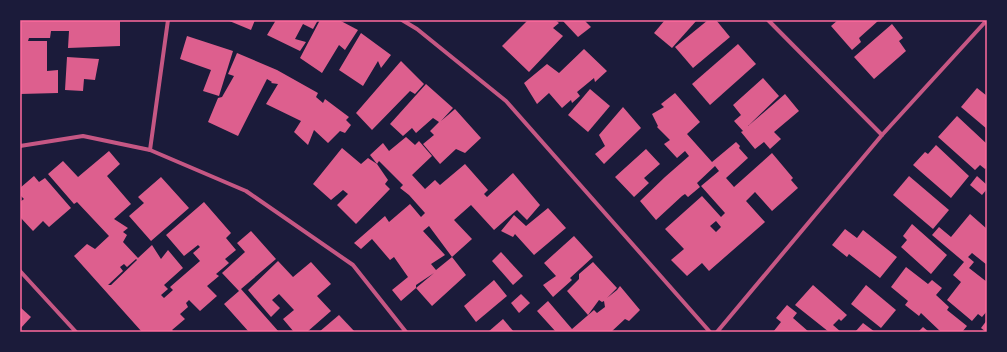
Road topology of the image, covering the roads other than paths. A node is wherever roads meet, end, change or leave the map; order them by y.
1 (168, 20) edge
2 (402, 20) edge
3 (768, 20) edge
4 (987, 20) edge
5 (882, 135) junction
6 (20, 146) edge
7 (150, 150) junction
8 (20, 271) edge
9 (76, 332) edge
10 (406, 332) edge
11 (710, 332) edge
12 (717, 332) edge

1 - 7 street
2 - 11 street
3 - 5 street
4 - 5 street
5 - 12 street
6 - 7 street
7 - 10 street
8 - 9 street

